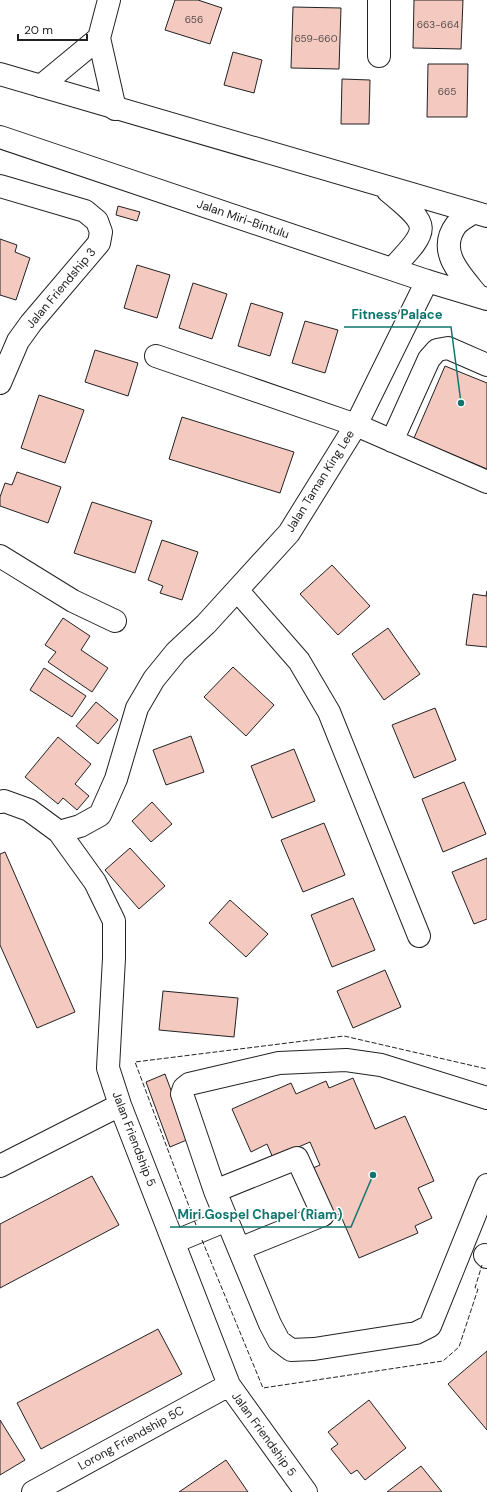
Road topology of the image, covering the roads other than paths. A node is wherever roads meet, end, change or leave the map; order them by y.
1 (109, 0) edge
2 (379, 0) edge
3 (99, 38) junction
4 (379, 56) dead end
5 (0, 74) edge
6 (40, 86) junction
7 (115, 109) junction
8 (0, 137) edge
9 (381, 185) junction
10 (0, 186) edge
11 (480, 214) edge
12 (392, 269) junction
13 (427, 281) junction
14 (482, 297) edge
15 (156, 356) dead end
16 (487, 365) edge
17 (0, 383) edge
18 (356, 425) junction
19 (392, 441) junction
20 (487, 482) edge
21 (0, 556) edge
22 (237, 590) junction
23 (115, 621) dead end
24 (0, 802) edge
25 (59, 832) junction
26 (419, 936) dead end
27 (487, 1098) edge
28 (120, 1105) junction
29 (0, 1166) edge
30 (487, 1185) edge
31 (215, 1192) junction
32 (228, 1220) junction
33 (174, 1242) junction
34 (239, 1249) junction
35 (229, 1385) junction
36 (33, 1492) edge
37 (306, 1492) edge

1 - 3 main road
2 - 4 main road
3 - 6 main road
3 - 7 main road
5 - 6 main road
6 - 7 main road
7 - 9 main road
8 - 12 main road, Jalan Miri-Bintulu
9 - 11 main road
9 - 12 main road
10 - 17 main road, Jalan Friendship 3
11 - 14 main road
12 - 13 main road, Jalan Miri-Bintulu
13 - 14 main road, Jalan Miri-Bintulu
13 - 18 main road, Jalan Taman King Lee
15 - 18 main road
16 - 19 main road
18 - 19 main road, Jalan Taman King Lee
18 - 22 main road, Jalan Taman King Lee
19 - 20 main road, Jalan Taman King Lee
21 - 23 main road
22 - 25 main road, Jalan Taman King Lee
22 - 26 main road
24 - 25 main road, Jalan Friendship 5
25 - 28 main road, Jalan Friendship 5
27 - 31 main road
28 - 29 main road
28 - 33 main road, Jalan Friendship 5
30 - 34 main road
31 - 32 main road
31 - 34 main road
32 - 33 main road
32 - 34 main road
33 - 35 main road, Jalan Friendship 5
35 - 36 main road, Lorong Friendship 5C
35 - 37 main road, Jalan Friendship 5

